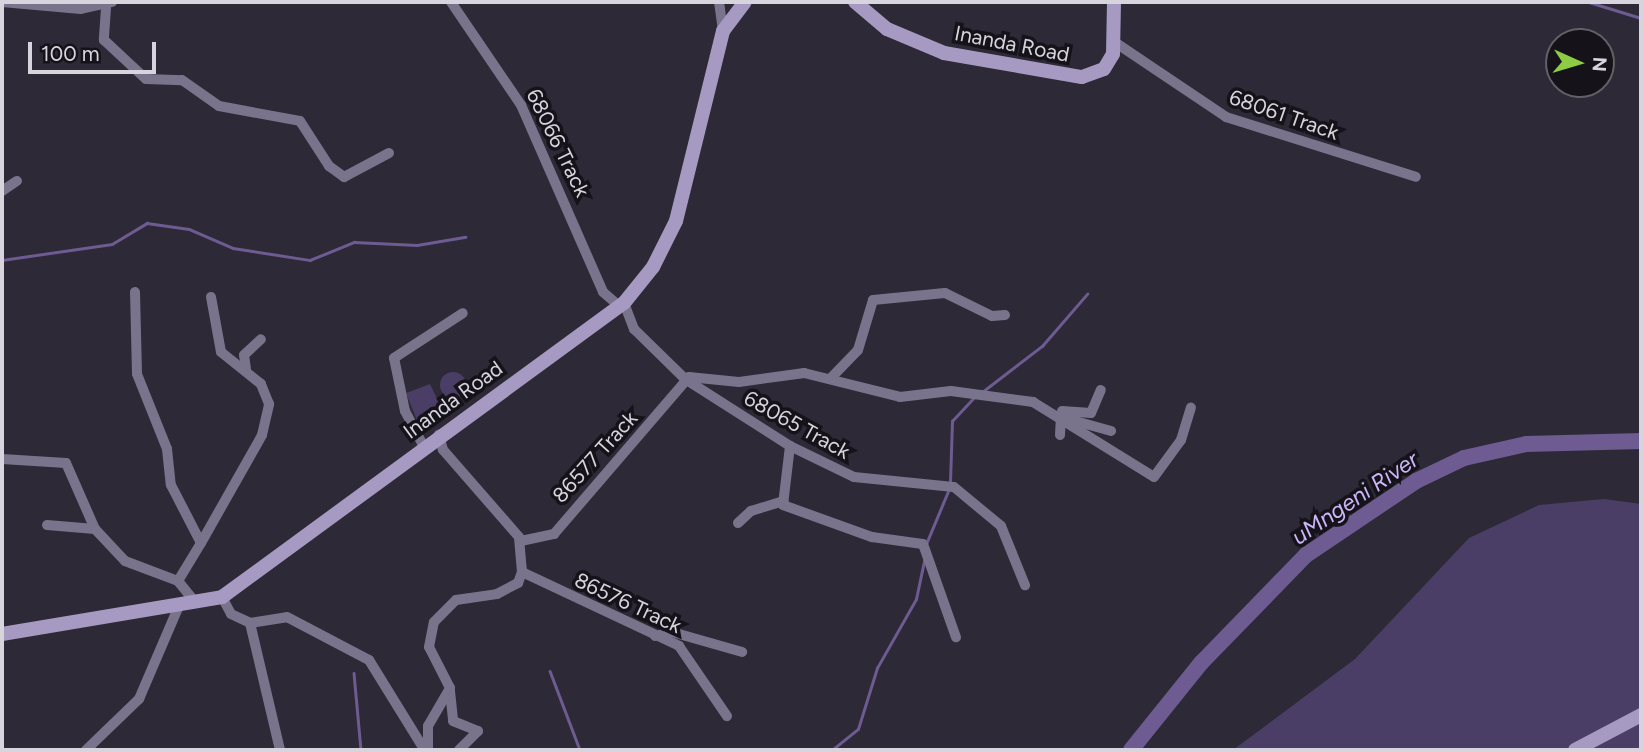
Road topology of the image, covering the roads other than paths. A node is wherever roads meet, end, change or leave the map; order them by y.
1 (2, 2) edge
2 (451, 2) edge
3 (719, 2) edge
4 (745, 2) edge
5 (855, 2) edge
6 (1114, 2) edge
7 (109, 5) edge
8 (723, 32) junction
9 (1116, 43) junction
10 (390, 153) dead end
11 (1416, 177) dead end
12 (17, 181) dead end
13 (2, 191) edge
14 (135, 292) dead end
15 (211, 297) dead end
16 (621, 305) junction
17 (463, 313) dead end
18 (1005, 315) dead end
19 (261, 339) dead end
20 (246, 369) junction
21 (685, 379) junction
22 (830, 379) junction
23 (1101, 390) dead end
24 (1191, 407) dead end
25 (1048, 408) junction
26 (1061, 417) junction
27 (1111, 431) dead end
28 (439, 435) junction
29 (1060, 435) dead end
30 (790, 446) junction
31 (424, 447) junction
32 (2, 458) edge
33 (784, 501) junction
34 (738, 523) dead end
35 (47, 525) dead end
36 (95, 529) junction
37 (521, 541) junction
38 (201, 542) junction
39 (522, 572) junction
40 (178, 581) junction
41 (1024, 585) dead end
42 (222, 597) junction
43 (196, 603) junction
44 (178, 608) junction
45 (250, 623) junction
46 (2, 634) edge
47 (655, 636) junction
48 (956, 637) dead end
49 (742, 652) dead end
50 (450, 691) junction
51 (1641, 715) edge
52 (727, 716) dead end
53 (86, 750) edge
54 (280, 750) edge
55 (426, 750) edge
56 (459, 750) edge
57 (1575, 750) edge

1 - 7 street
2 - 16 street, 68066 Track
3 - 8 street
4 - 8 street, Inanda Road
5 - 9 street, Inanda Road
6 - 9 street
7 - 10 street
8 - 16 street, Inanda Road
9 - 11 street, 68061 Track
12 - 13 street
14 - 38 street
15 - 20 street
16 - 21 street, 68065 Track
16 - 28 street, Inanda Road
17 - 31 street
18 - 22 street
19 - 20 street
20 - 38 street
21 - 22 street
21 - 30 street, 68065 Track
21 - 37 street, 86577 Track
22 - 25 street
23 - 25 street
24 - 26 street
25 - 26 street
26 - 27 street
26 - 29 street
28 - 31 street, Inanda Road
28 - 37 street
30 - 33 street
30 - 41 street, 68065 Track
31 - 42 street, Inanda Road
32 - 36 street
33 - 34 street
33 - 48 street
35 - 36 street
36 - 40 street
37 - 39 street
38 - 40 street
39 - 47 street, 86576 Track
39 - 50 street
40 - 43 street
42 - 43 street, Inanda Road
42 - 45 street
43 - 44 street, Inanda Road
44 - 46 street, Inanda Road
44 - 53 street
45 - 54 street
45 - 55 street
47 - 49 street
47 - 52 street, 86576 Track
50 - 55 street
50 - 56 street
51 - 57 street

